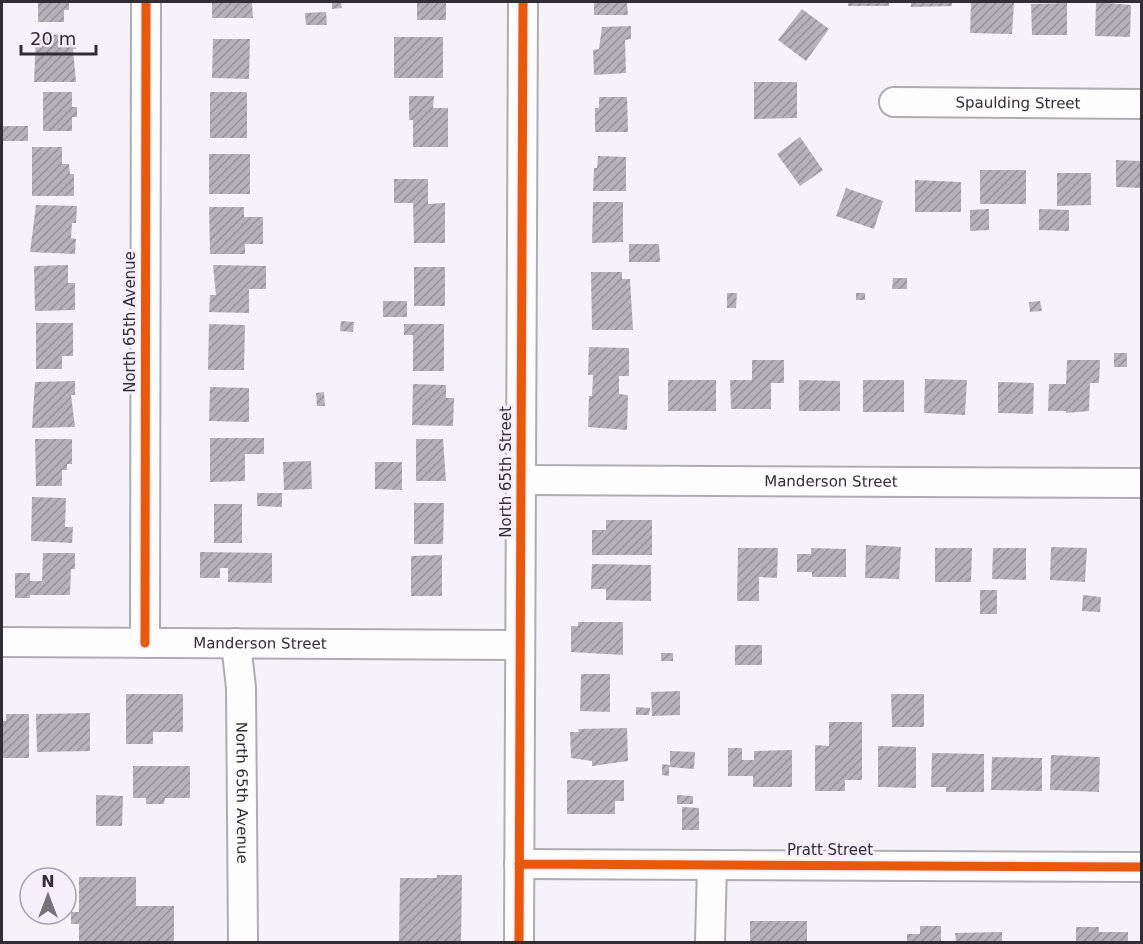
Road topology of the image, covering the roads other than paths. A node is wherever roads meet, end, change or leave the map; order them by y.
1 (146, 2) edge
2 (523, 2) edge
3 (894, 102) dead end
4 (1142, 105) edge
5 (520, 480) junction
6 (1142, 483) edge
7 (2, 642) edge
8 (146, 642) junction
9 (236, 643) junction
10 (520, 645) junction
11 (519, 864) junction
12 (712, 865) junction
13 (1142, 867) edge
14 (243, 942) edge
15 (519, 942) edge
16 (710, 942) edge

1 - 8 street, North 65th Avenue
2 - 5 street, North 65th Street
3 - 4 street, Spaulding Street
5 - 6 street, Manderson Street
5 - 10 street, North 65th Street
7 - 8 street, Manderson Street
8 - 9 street, Manderson Street
9 - 10 street, Manderson Street
9 - 14 street, North 65th Avenue
10 - 11 street, North 65th Street
11 - 12 street, Pratt Street
11 - 15 street, North 65th Street
12 - 13 street, Pratt Street
12 - 16 street

